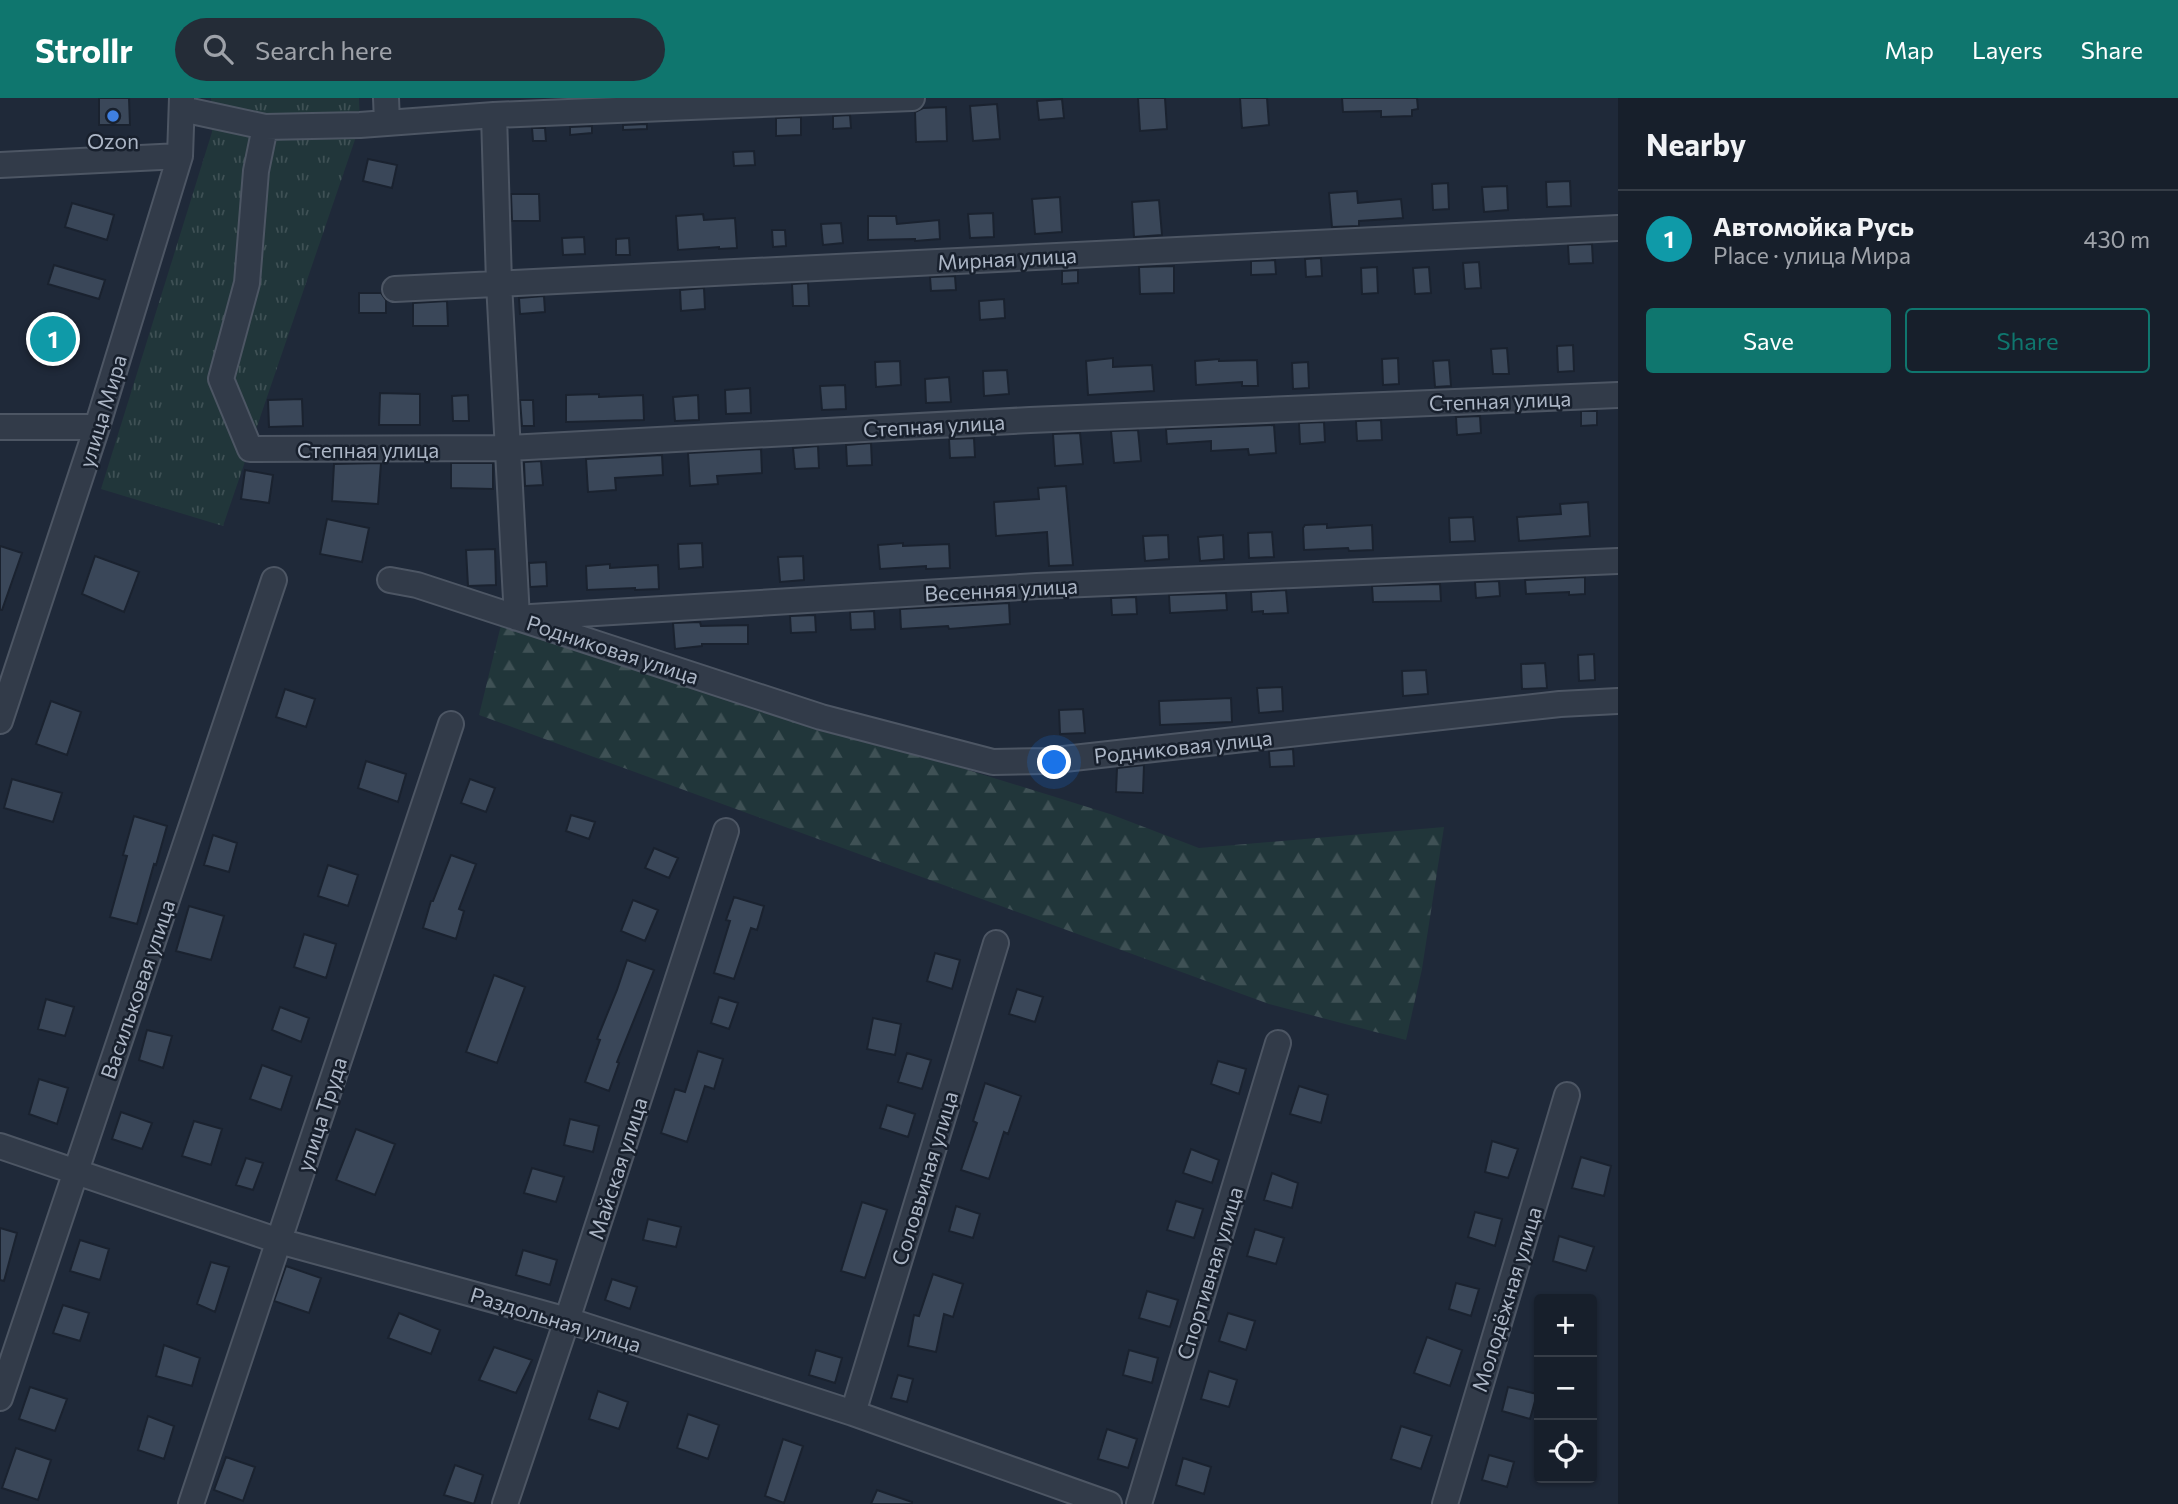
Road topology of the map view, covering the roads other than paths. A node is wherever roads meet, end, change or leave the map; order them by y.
1 (912, 98) edge
2 (182, 103) edge
3 (387, 110) edge
4 (494, 115) junction
5 (265, 127) junction
6 (180, 156) junction
7 (0, 165) edge
8 (1618, 228) edge
9 (499, 283) junction
10 (395, 289) dead end
11 (1618, 395) edge
12 (0, 427) edge
13 (97, 427) junction
14 (509, 448) junction
15 (1618, 561) edge
16 (274, 580) dead end
17 (390, 580) dead end
18 (517, 618) junction
19 (1618, 701) edge
20 (0, 720) edge
21 (451, 724) dead end
22 (726, 831) dead end
23 (996, 943) dead end
24 (1278, 1042) dead end
25 (1567, 1095) dead end
26 (0, 1146) edge
27 (76, 1172) junction
28 (279, 1241) junction
29 (567, 1320) junction
30 (0, 1398) edge
31 (853, 1413) junction
32 (191, 1504) edge
33 (505, 1504) edge
34 (1108, 1504) edge
35 (1139, 1504) edge
36 (1445, 1504) edge

1 - 4 street
2 - 5 street
2 - 6 street, улица Мира
3 - 4 street
3 - 5 street
4 - 9 street
5 - 14 street, Степная улица
6 - 7 street
6 - 13 street, улица Мира
8 - 9 street, Мирная улица
9 - 10 street, Мирная улица
9 - 14 street
11 - 14 street, Степная улица
12 - 13 street
13 - 20 street, улица Мира
14 - 18 street
15 - 18 street, Весенняя улица
16 - 27 street, Васильковая улица
17 - 18 street, Весенняя улица
18 - 19 street, Родниковая улица
21 - 28 street, улица Труда
22 - 29 street, Майская улица
23 - 31 street, Соловьиная улица
24 - 35 street, Спортивная улица
25 - 36 street, Молодёжная улица
26 - 27 street, Раздольная улица
27 - 28 street, Раздольная улица
27 - 30 street, Васильковая улица
28 - 29 street, Раздольная улица
28 - 32 street, улица Труда
29 - 31 street, Раздольная улица
29 - 33 street, Майская улица
31 - 34 street, Раздольная улица

